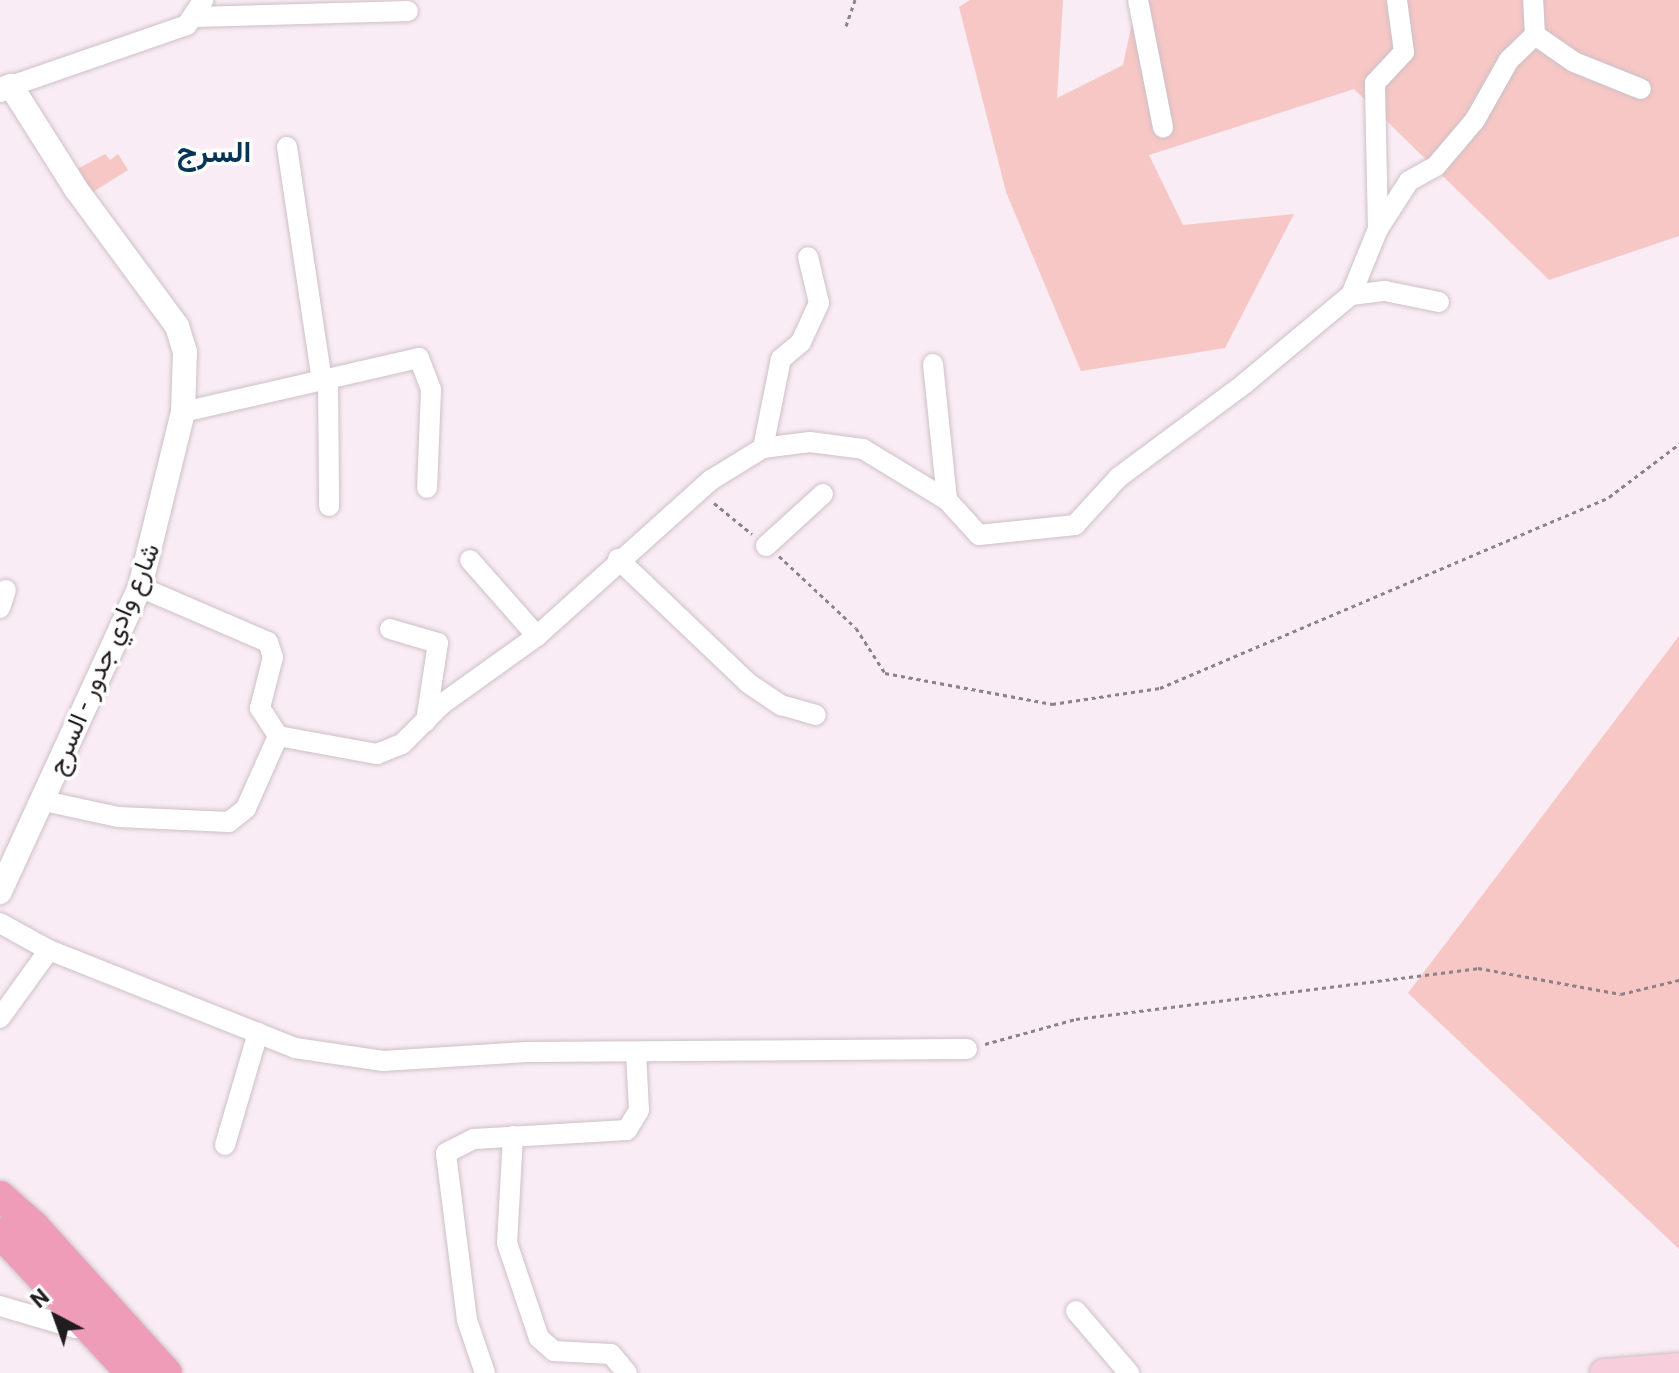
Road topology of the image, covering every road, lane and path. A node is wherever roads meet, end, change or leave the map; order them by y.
1 (855, 0) edge
2 (1138, 0) edge
3 (1397, 0) edge
4 (1533, 0) edge
5 (200, 8) edge
6 (408, 11) dead end
7 (846, 26) dead end
8 (1535, 35) junction
9 (5, 88) edge
10 (1641, 89) dead end
11 (1163, 128) dead end
12 (287, 147) dead end
13 (1378, 229) junction
14 (808, 257) dead end
15 (1351, 295) junction
16 (1439, 302) dead end
17 (933, 364) dead end
18 (325, 381) junction
19 (183, 412) junction
20 (1679, 444) edge
21 (763, 448) junction
22 (427, 488) dead end
23 (699, 491) junction
24 (823, 494) dead end
25 (947, 500) junction
26 (329, 506) dead end
27 (766, 546) junction
28 (618, 559) junction
29 (470, 560) dead end
30 (140, 587) junction
31 (390, 629) dead end
32 (537, 636) junction
33 (816, 715) dead end
34 (426, 721) junction
35 (278, 736) junction
36 (44, 801) junction
37 (0, 892) edge
38 (0, 923) edge
39 (49, 950) junction
40 (1679, 980) edge
41 (0, 1018) edge
42 (258, 1033) junction
43 (967, 1049) joint
44 (636, 1053) junction
45 (513, 1136) junction
46 (225, 1145) dead end
47 (0, 1196) edge
48 (0, 1233) edge
49 (0, 1306) edge
50 (1076, 1311) dead end
51 (90, 1327) junction
52 (1679, 1367) edge
53 (131, 1373) edge
54 (167, 1373) edge
55 (485, 1373) edge
56 (627, 1373) edge
57 (1129, 1373) edge
58 (1604, 1373) edge

1 - 7 path
2 - 11 street
3 - 13 street
4 - 8 street
5 - 6 street
5 - 9 street
8 - 10 street
8 - 13 street
9 - 19 street, شارع وادي جدور - السرج
12 - 18 street
13 - 15 street
14 - 21 street
15 - 16 street
15 - 25 street
17 - 25 street
18 - 19 street
18 - 22 street
18 - 26 street
19 - 30 street, شارع وادي جدور - السرج
20 - 27 path
21 - 23 street
21 - 25 street
23 - 27 path
23 - 28 street
24 - 27 street
28 - 32 street
28 - 33 street
29 - 32 street
30 - 35 street
30 - 36 street, شارع وادي جدور - السرج
31 - 34 street
32 - 34 street
34 - 35 street
35 - 36 street
36 - 37 street, شارع وادي جدور - السرج
38 - 39 street
39 - 41 street
39 - 42 street
40 - 43 path
42 - 44 street
42 - 46 street
43 - 44 street
44 - 45 street
45 - 55 street
45 - 56 street
47 - 54 main road
48 - 51 main road
49 - 51 street
50 - 57 street
51 - 53 main road
52 - 58 main road

